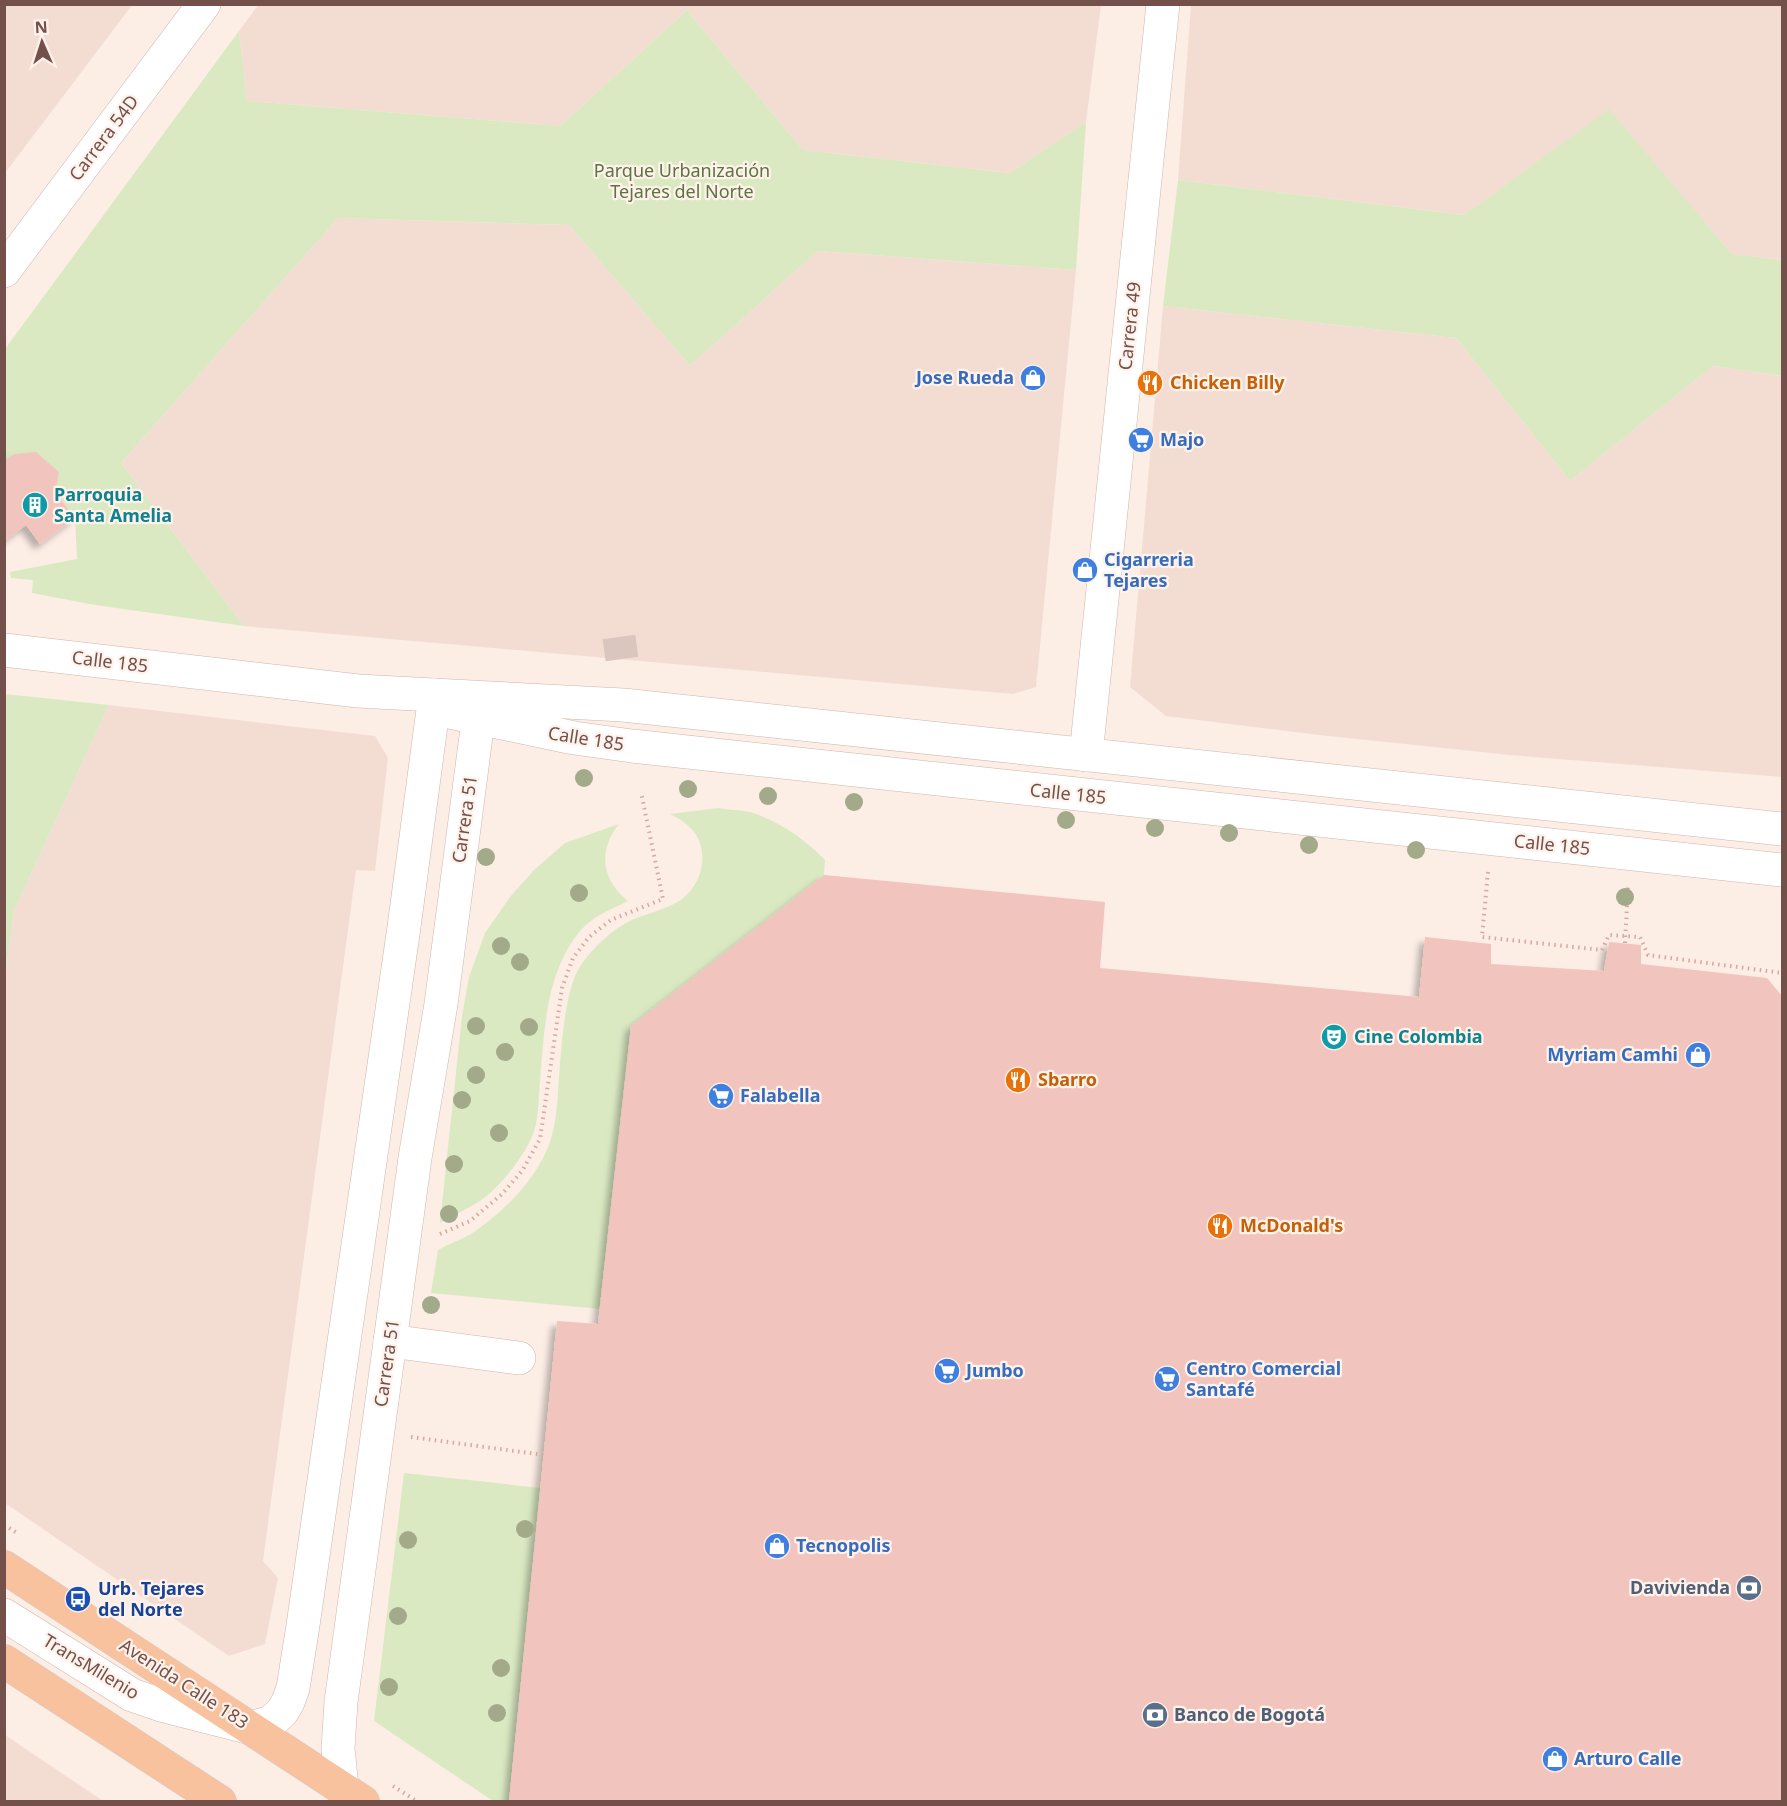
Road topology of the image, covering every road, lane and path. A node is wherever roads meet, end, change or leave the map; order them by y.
1 (204, 4) edge
2 (1163, 4) edge
3 (4, 271) edge
4 (4, 650) edge
5 (434, 702) junction
6 (479, 709) junction
7 (1086, 755) junction
8 (641, 792) dead end
9 (1782, 829) edge
10 (1488, 868) dead end
11 (1782, 870) edge
12 (1629, 880) dead end
13 (404, 927) junction
14 (1625, 936) junction
15 (449, 940) junction
16 (1624, 943) dead end
17 (1782, 973) edge
18 (431, 1238) dead end
19 (390, 1341) junction
20 (519, 1358) dead end
21 (406, 1436) dead end
22 (544, 1455) dead end
23 (4, 1566) edge
24 (4, 1615) edge
25 (4, 1661) edge
26 (251, 1728) junction
27 (352, 1794) edge
28 (220, 1802) edge

1 - 3 street, Carrera 54D
2 - 7 street, Carrera 49
4 - 5 street, Calle 185
5 - 6 street, Calle 185
5 - 13 street
6 - 7 street, Calle 185
6 - 11 street, Calle 185
6 - 15 street, Carrera 51
7 - 9 street, Calle 185
8 - 18 path
10 - 14 path
12 - 14 path
13 - 15 street
13 - 26 street
14 - 16 path
14 - 17 path
15 - 19 street, Carrera 51
19 - 20 street
19 - 27 street, Carrera 51
21 - 22 path
23 - 26 main road, Avenida Calle 183
24 - 26 street, TransMilenio
25 - 28 main road
26 - 27 main road, Avenida Calle 183

